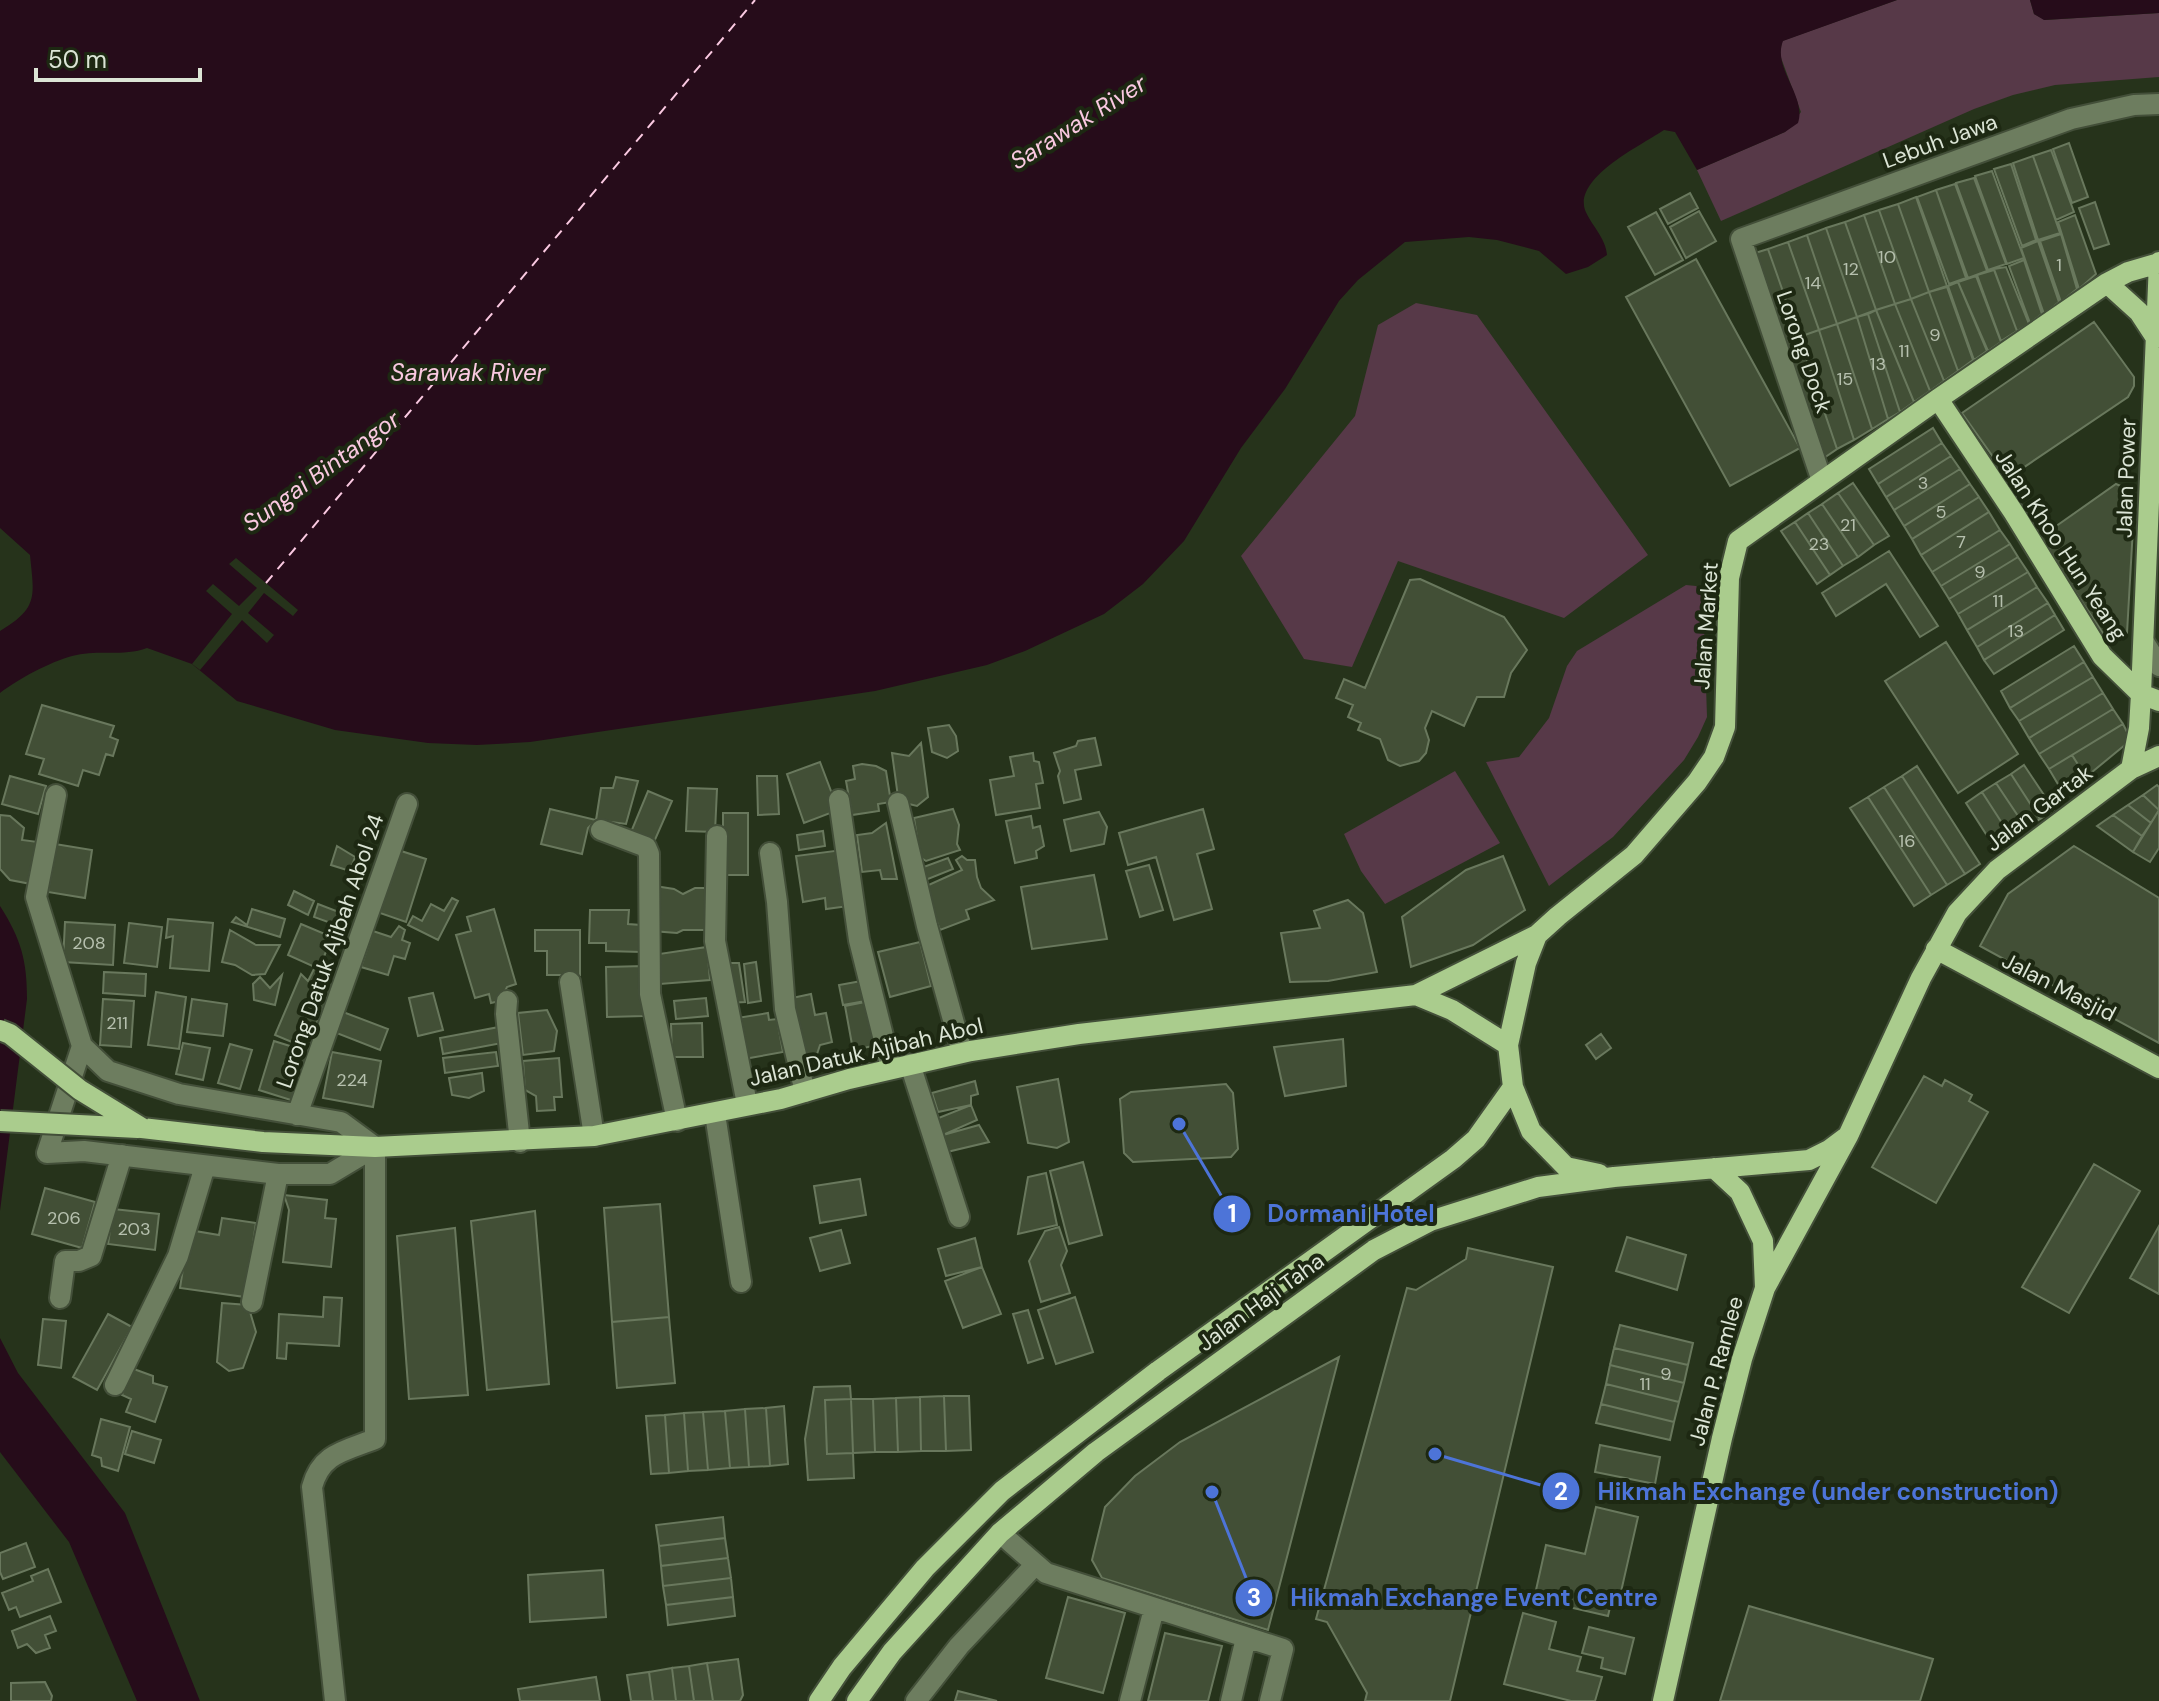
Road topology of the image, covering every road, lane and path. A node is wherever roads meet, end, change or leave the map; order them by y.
1 (2159, 104) edge
2 (1741, 239) joint
3 (2159, 262) edge
4 (2107, 283) junction
5 (2156, 338) junction
6 (1938, 399) junction
7 (1822, 481) junction
8 (2144, 642) junction
9 (2102, 656) junction
10 (2159, 666) edge
11 (2150, 698) edge
12 (2159, 756) edge
13 (2131, 769) junction
14 (56, 795) dead end
15 (839, 800) dead end
16 (898, 803) dead end
17 (407, 804) dead end
18 (601, 830) dead end
19 (717, 836) dead end
20 (770, 853) dead end
21 (1537, 935) junction
22 (1936, 949) junction
23 (570, 982) dead end
24 (1416, 995) junction
25 (507, 1001) dead end
26 (0, 1030) edge
27 (1508, 1045) junction
28 (82, 1046) junction
29 (962, 1052) junction
30 (900, 1066) junction
31 (2159, 1068) edge
32 (1513, 1087) junction
33 (805, 1092) junction
34 (747, 1104) junction
35 (715, 1114) junction
36 (297, 1115) junction
37 (0, 1121) edge
38 (677, 1121) junction
39 (142, 1128) junction
40 (594, 1136) junction
41 (1848, 1136) junction
42 (520, 1142) junction
43 (375, 1147) junction
44 (122, 1155) junction
45 (205, 1166) junction
46 (1714, 1168) junction
47 (278, 1174) junction
48 (1614, 1177) junction
49 (959, 1217) dead end
50 (741, 1282) dead end
51 (1765, 1288) junction
52 (60, 1298) dead end
53 (252, 1302) dead end
54 (115, 1385) dead end
55 (1000, 1533) junction
56 (1035, 1565) junction
57 (1154, 1609) junction
58 (1246, 1638) junction
59 (335, 1701) edge
60 (819, 1701) edge
61 (857, 1701) edge
62 (916, 1701) edge
63 (1130, 1701) edge
64 (1231, 1701) edge
65 (1270, 1701) edge
66 (1663, 1701) edge

1 - 2 street, Lebuh Jawa
2 - 7 street, Lorong Dock
3 - 4 main road, Jalan Market
3 - 5 main road, Jalan Power
4 - 5 main road
4 - 6 main road, Jalan Market
5 - 8 main road, Jalan Power
6 - 7 main road, Jalan Market
6 - 9 main road, Jalan Khoo Hun Yeang
7 - 21 main road, Jalan Market
8 - 9 main road
8 - 10 street
8 - 11 main road, Jalan Power
9 - 11 main road, Jalan Khoo Hun Yeang
11 - 13 main road
12 - 13 main road
13 - 22 main road, Jalan Gartak
14 - 28 street
15 - 30 street
16 - 29 street
17 - 36 street, Lorong Datuk Ajibah Abol 24
18 - 38 street
19 - 34 street
20 - 33 street
21 - 24 main road, Jalan Datuk Ajibah Abol
21 - 27 main road, Jalan Market
22 - 31 main road, Jalan Masjid
22 - 41 main road, Jalan P. Ramlee
23 - 40 street
24 - 27 main road, Jalan Datuk Ajibah Abol
24 - 29 main road, Jalan Datuk Ajibah Abol
25 - 42 street
26 - 39 main road, bridge
27 - 32 main road
28 - 36 street
28 - 44 street
29 - 30 main road, Jalan Datuk Ajibah Abol
30 - 33 main road, Jalan Datuk Ajibah Abol
30 - 49 street
32 - 48 main road
32 - 60 main road, Jalan Haji Taha
33 - 34 main road, Jalan Datuk Ajibah Abol
34 - 35 main road, Jalan Datuk Ajibah Abol
35 - 38 main road, Jalan Datuk Ajibah Abol
35 - 50 street
36 - 43 street
37 - 39 main road, Jalan Datuk Ajibah Abol, bridge
38 - 40 main road, Jalan Datuk Ajibah Abol
39 - 43 main road, Jalan Datuk Ajibah Abol
40 - 42 main road, Jalan Datuk Ajibah Abol
41 - 46 main road, Jalan Haji Taha
41 - 51 main road, Jalan P. Ramlee
42 - 43 main road, Jalan Datuk Ajibah Abol
43 - 47 street
43 - 59 street
44 - 45 street
44 - 52 street
45 - 47 street
45 - 54 street
46 - 48 main road, Jalan Haji Taha
46 - 51 main road, Jalan P. Ramlee
47 - 53 street
48 - 55 main road, Jalan Haji Taha
51 - 66 main road, Jalan P. Ramlee
55 - 56 street
55 - 61 main road, Jalan Haji Taha
56 - 57 street
56 - 62 street
57 - 58 street
57 - 63 street
58 - 64 street
58 - 65 street

